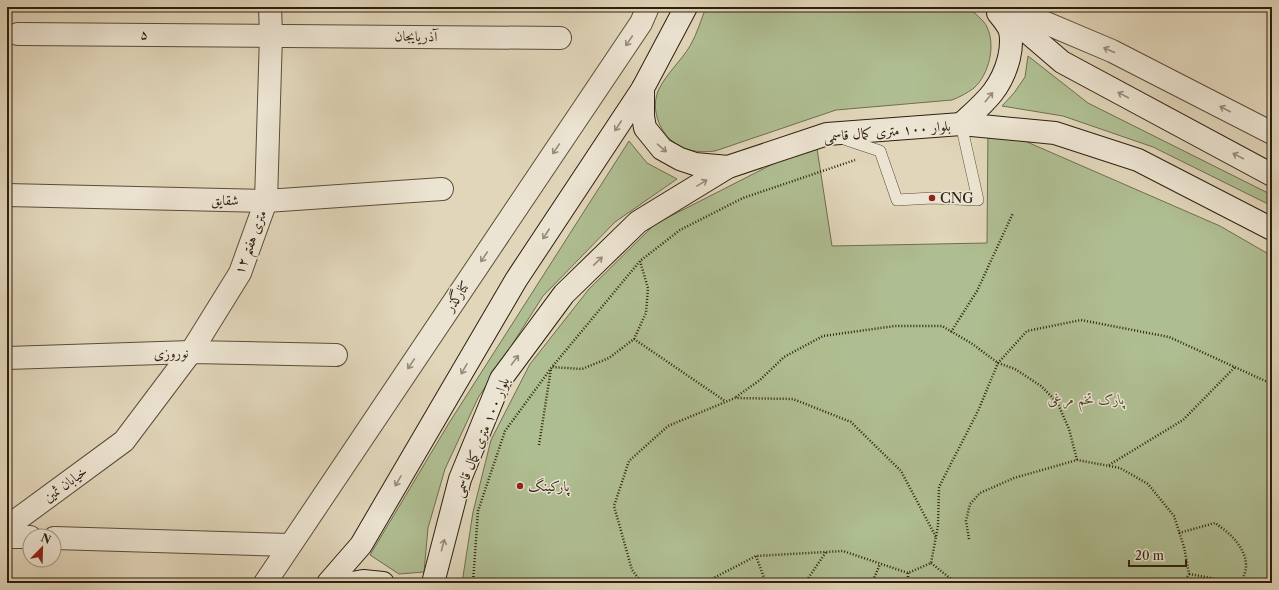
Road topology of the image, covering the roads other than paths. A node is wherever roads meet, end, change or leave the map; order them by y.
1 (270, 7) edge
2 (648, 7) edge
3 (686, 7) edge
4 (994, 7) edge
5 (998, 7) edge
6 (1008, 7) edge
7 (18, 34) dead end
8 (271, 35) junction
9 (560, 38) dead end
10 (643, 88) junction
11 (960, 124) junction
12 (1272, 133) edge
13 (827, 134) junction
14 (728, 167) junction
15 (1272, 175) edge
16 (442, 189) dead end
17 (7, 195) edge
18 (266, 201) junction
19 (1272, 229) edge
20 (191, 352) junction
21 (336, 355) dead end
22 (7, 358) edge
23 (124, 441) joint
24 (7, 527) edge
25 (7, 537) edge
26 (22, 537) edge
27 (62, 538) edge
28 (289, 545) junction
29 (265, 583) edge
30 (328, 583) edge
31 (352, 583) edge
32 (384, 583) edge
33 (433, 583) edge

1 - 8 street, ۱۲ متری هفتم
2 -> 28 street, کنارگذر
3 - 10 street
11 -> 4 street
15 -> 5 street
12 -> 6 street
7 - 8 street, ۵
8 - 9 street, آذریایجان
8 - 18 street, ۱۲ متری هفتم
10 -> 14 street
10 -> 30 street
11 - 13 street, بلوار ۱۰۰ متری کمال قاسمی
11 - 13 lane
11 - 19 street, بلوار ۱۰۰ متری کمال قاسمی
13 - 14 street, بلوار ۱۰۰ متری کمال قاسمی
33 -> 14 street, بلوار ۱۰۰ متری کمال قاسمی
16 - 18 street, شقایق
17 - 18 street, شقایق
18 - 20 street, ۱۲ متری هفتم
20 - 21 street, نوروزی
20 - 22 street, نوروزی
20 - 23 street, ۱۲ متری هفتم
23 - 24 street, خیابان ثمین
25 - 26 street
27 - 28 street
28 - 29 street, کنارگذر
31 - 32 street

